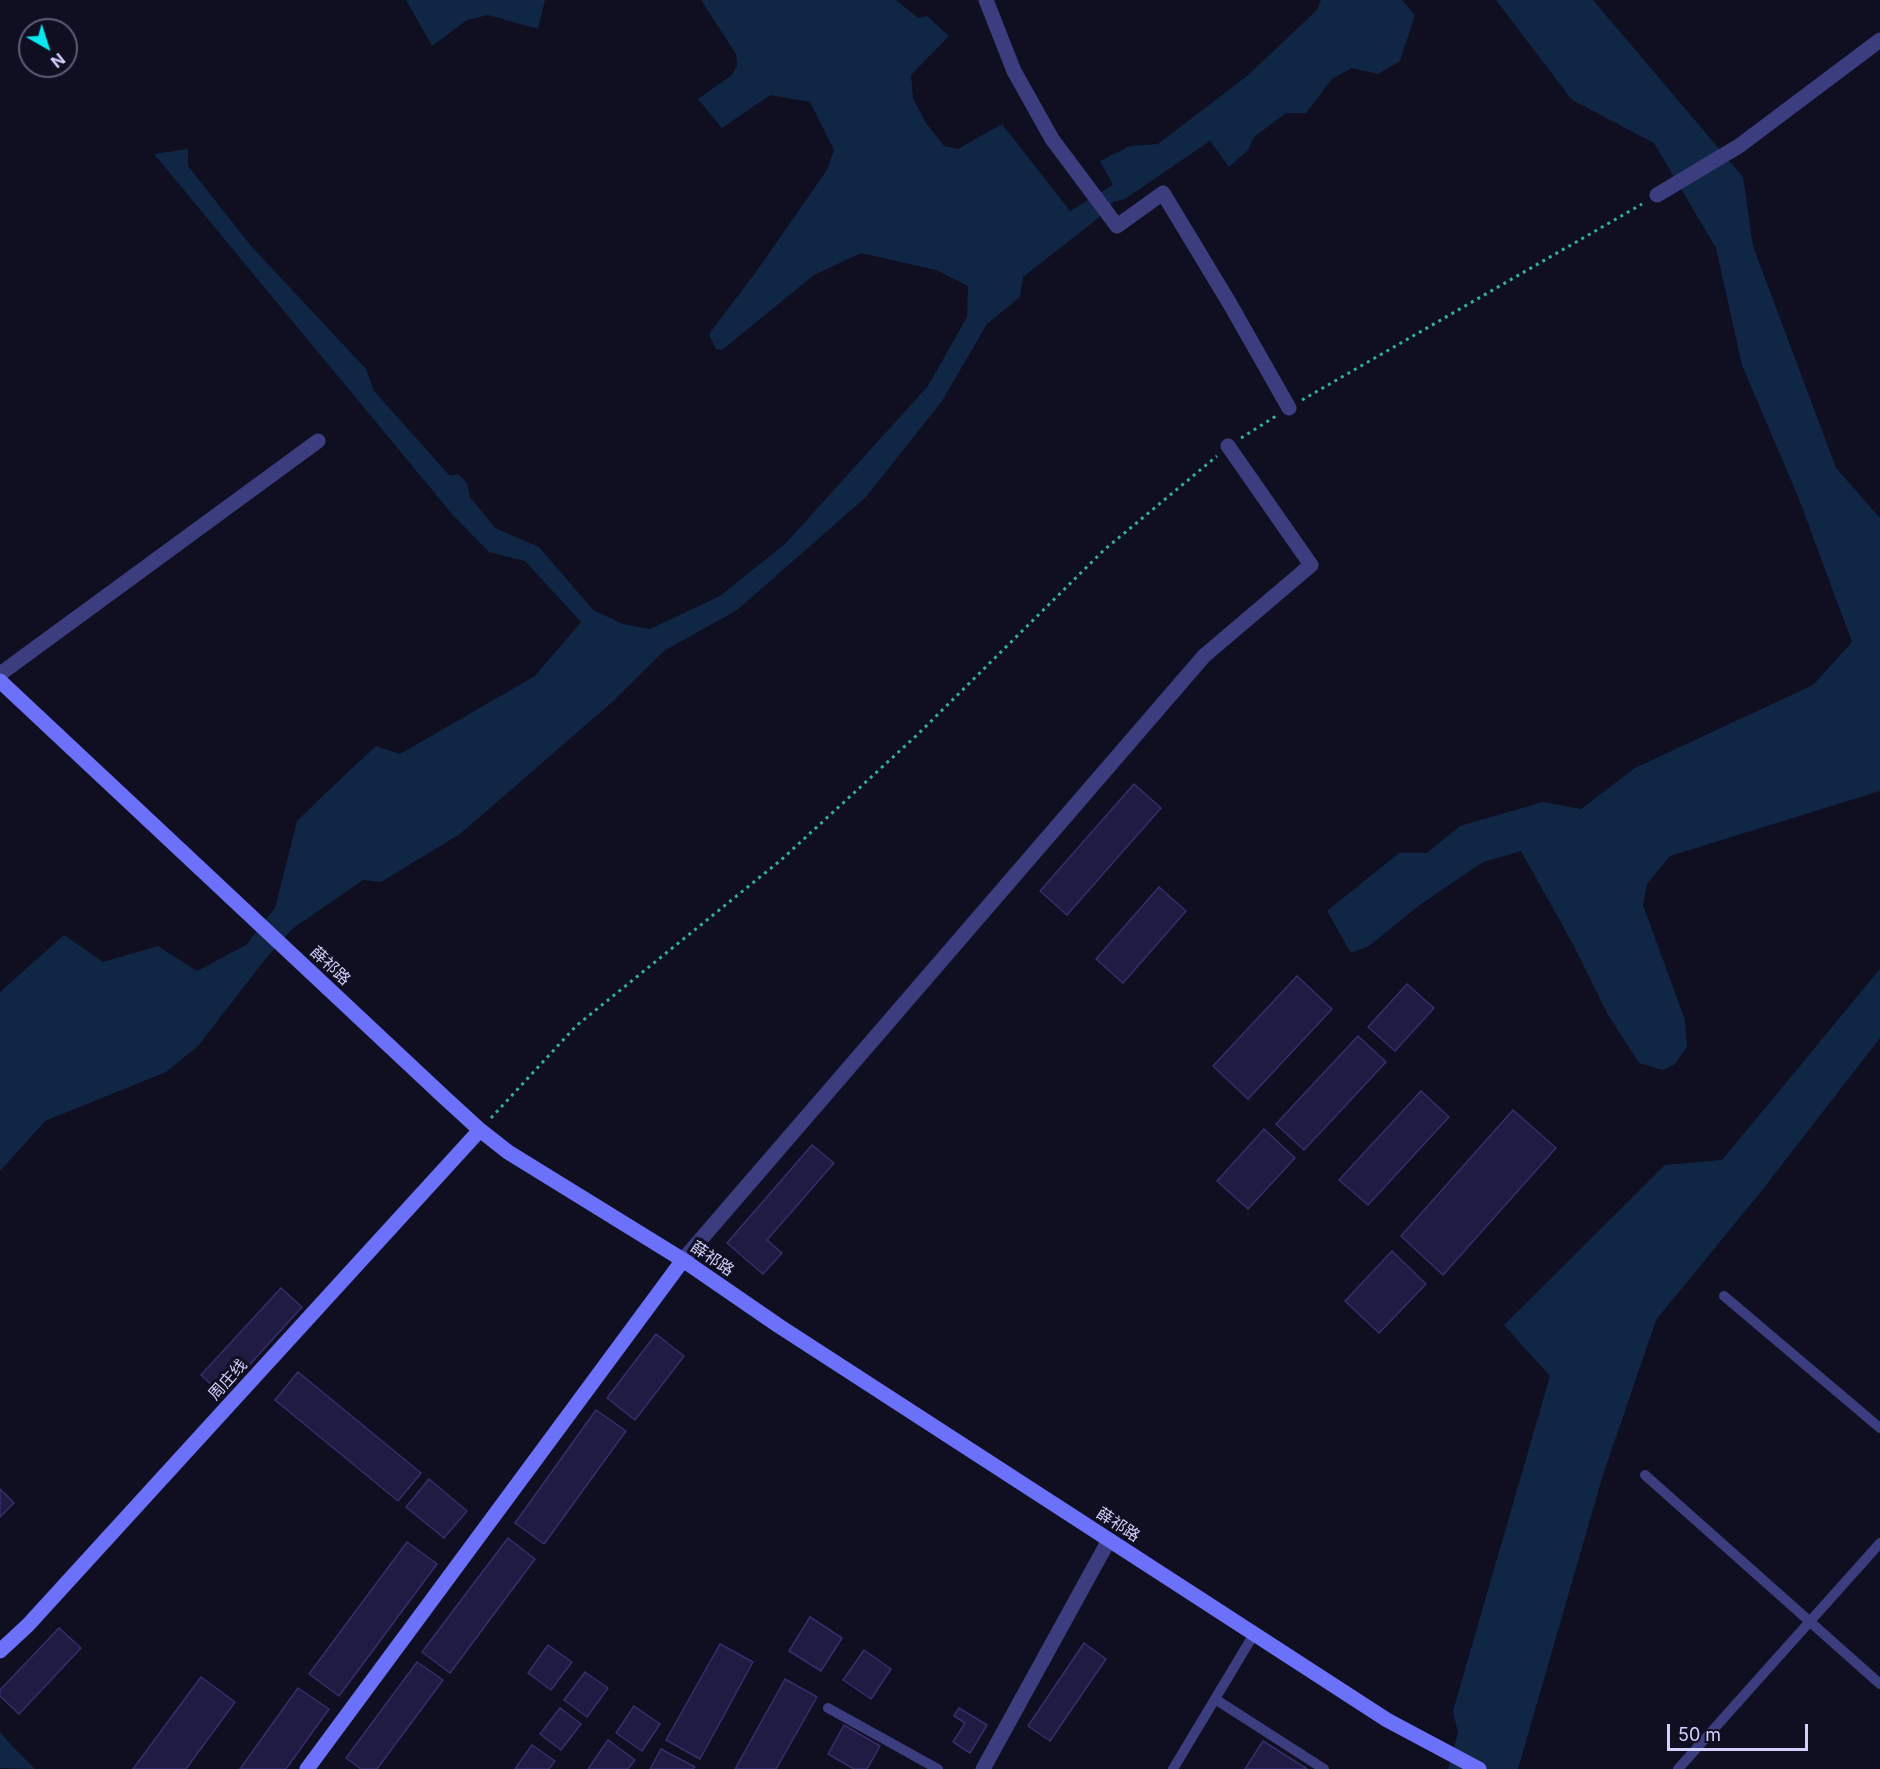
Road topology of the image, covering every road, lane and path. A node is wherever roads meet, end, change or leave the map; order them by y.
1 (986, 0) edge
2 (1880, 40) edge
3 (1657, 195) joint
4 (1289, 408) junction
5 (318, 441) dead end
6 (1228, 447) junction
7 (0, 674) edge
8 (0, 681) edge
9 (480, 1130) junction
10 (683, 1260) junction
11 (1724, 1296) dead end
12 (1880, 1428) edge
13 (1645, 1475) dead end
14 (1109, 1540) junction
15 (1880, 1543) edge
16 (1810, 1622) junction
17 (1254, 1634) junction
18 (0, 1651) edge
19 (1880, 1684) edge
20 (1215, 1699) junction
21 (828, 1708) dead end
22 (307, 1769) edge
23 (938, 1769) edge
24 (983, 1769) edge
25 (1173, 1769) edge
26 (1324, 1769) edge
27 (1479, 1769) edge
28 (1678, 1769) edge

1 - 4 street
2 - 3 street
3 - 4 path
4 - 6 path
5 - 7 street
6 - 9 path
6 - 10 street
8 - 9 street, 薛祁路
9 - 10 street, 薛祁路
9 - 18 street, 周庄线
10 - 14 street, 薛祁路
10 - 22 street
11 - 12 lane
13 - 16 lane
14 - 17 street, 薛祁路
14 - 24 street
15 - 16 lane
16 - 19 lane
16 - 28 lane
17 - 20 lane
17 - 27 street, 薛祁路
20 - 25 lane
20 - 26 lane
21 - 23 lane

